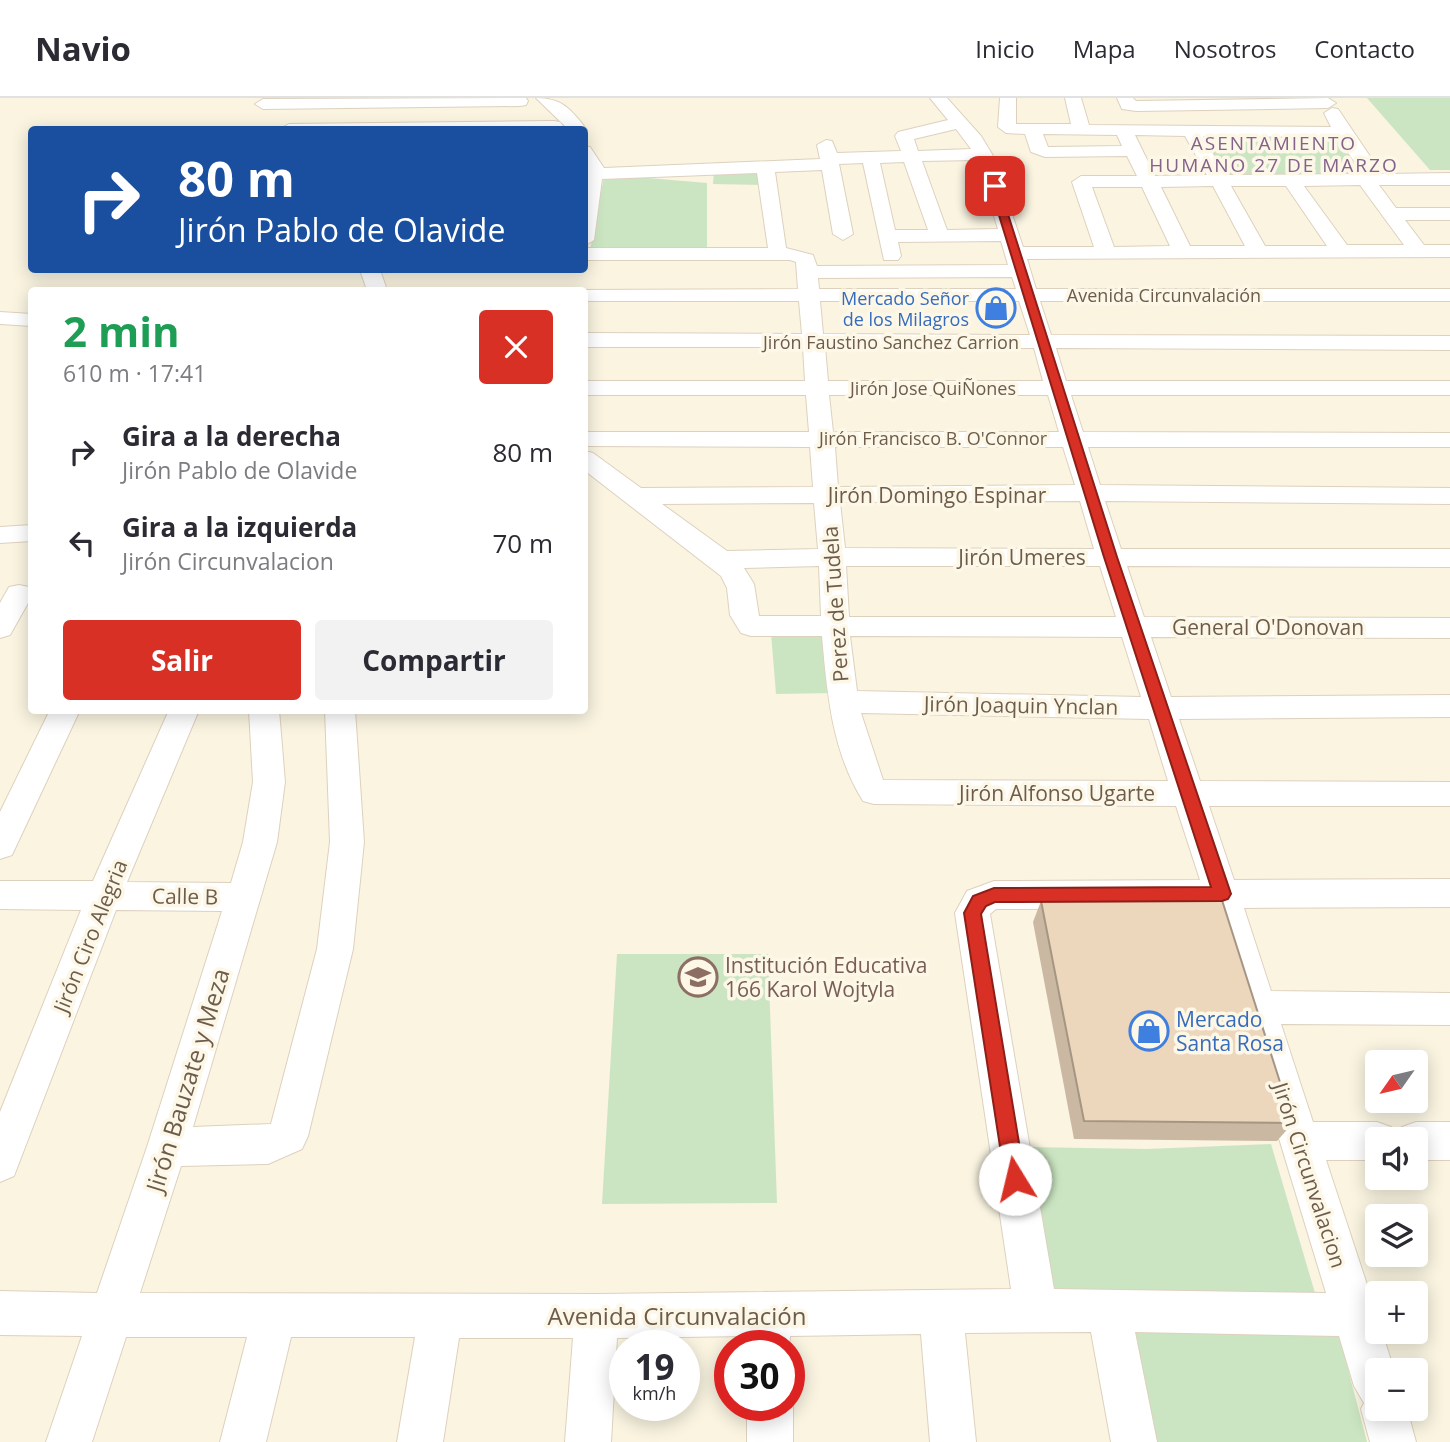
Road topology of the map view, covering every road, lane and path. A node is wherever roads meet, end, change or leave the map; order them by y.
1 (544, 98) edge
2 (938, 98) edge
3 (1008, 98) edge
4 (1073, 98) edge
5 (1125, 98) edge
6 (516, 100) edge
7 (1327, 100) edge
8 (258, 101) edge
9 (1201, 101) edge
10 (1232, 105) junction
11 (959, 123) junction
12 (286, 126) edge
13 (553, 126) edge
14 (575, 126) edge
15 (1081, 128) junction
16 (1123, 129) junction
17 (1033, 130) junction
18 (1192, 132) junction
19 (1243, 132) junction
20 (1342, 132) junction
21 (1001, 145) junction
22 (1133, 151) junction
23 (588, 153) edge
24 (912, 155) junction
25 (828, 156) junction
26 (870, 156) junction
27 (765, 167) junction
28 (591, 179) edge
29 (1290, 179) junction
30 (1371, 179) junction
31 (1450, 179) edge
32 (1146, 180) junction
33 (1216, 180) junction
34 (588, 202) edge
35 (1390, 214) junction
36 (1450, 214) edge
37 (843, 234) dead end
38 (887, 236) junction
39 (940, 236) junction
40 (1341, 251) junction
41 (1418, 251) junction
42 (1450, 251) edge
43 (1183, 252) junction
44 (1258, 252) junction
45 (1106, 253) junction
46 (588, 254) edge
47 (1020, 264) junction
48 (796, 267) junction
49 (894, 271) junction
50 (588, 287) edge
51 (1450, 295) edge
52 (0, 318) edge
53 (28, 320) edge
54 (588, 340) edge
55 (813, 341) junction
56 (1043, 342) junction
57 (1407, 342) junction
58 (1450, 343) edge
59 (588, 388) edge
60 (817, 388) junction
61 (1059, 389) junction
62 (1446, 394) edge
63 (822, 438) junction
64 (1073, 438) junction
65 (588, 439) edge
66 (1450, 440) edge
67 (588, 461) edge
68 (1092, 494) junction
69 (635, 496) junction
70 (827, 496) junction
71 (1450, 496) edge
72 (28, 533) edge
73 (0, 535) edge
74 (832, 557) junction
75 (1110, 557) junction
76 (1450, 558) edge
77 (721, 560) junction
78 (17, 594) edge
79 (835, 626) junction
80 (1134, 627) junction
81 (0, 628) edge
82 (1450, 628) edge
83 (844, 702) junction
84 (1450, 706) edge
85 (1161, 708) junction
86 (63, 714) edge
87 (182, 714) edge
88 (264, 714) edge
89 (340, 714) edge
90 (874, 792) joint
91 (1190, 794) junction
92 (1450, 794) edge
93 (0, 846) edge
94 (1450, 893) edge
95 (105, 894) junction
96 (1222, 894) junction
97 (0, 895) edge
98 (244, 897) junction
99 (1258, 1007) junction
100 (1450, 1009) edge
101 (1365, 1141) edge
102 (1428, 1141) edge
103 (1450, 1141) edge
104 (1299, 1142) junction
105 (167, 1147) junction
106 (0, 1162) edge
107 (1110, 1310) junction
108 (0, 1312) edge
109 (1036, 1312) junction
110 (441, 1314) junction
111 (941, 1314) junction
112 (111, 1315) junction
113 (274, 1315) junction
114 (1355, 1315) junction
115 (596, 1316) junction
116 (768, 1330) edge
117 (1368, 1358) edge
118 (770, 1421) edge
119 (1387, 1421) edge
120 (69, 1442) edge
121 (243, 1442) edge
122 (420, 1442) edge
123 (588, 1442) edge
124 (770, 1442) edge
125 (953, 1442) edge
126 (1134, 1442) edge
127 (1393, 1442) edge

1 - 14 street
2 - 11 street, Jirón Circunvalacion
3 - 21 street
4 - 15 street
5 - 9 street
6 - 8 street
6 - 13 street
7 - 10 street
7 - 20 street
8 - 12 street
9 - 10 street
10 - 19 street
11 - 21 street, Jirón Circunvalacion
11 - 24 street
15 - 16 street
15 - 17 street
16 - 18 street
16 - 22 street
17 - 21 street
17 - 22 street
18 - 19 street
18 - 33 street
19 - 20 street
20 - 30 street
21 - 24 street
21 - 47 street, Jirón Circunvalacion
22 - 32 street
23 - 28 street
24 - 26 street
24 - 39 street
25 - 26 street
25 - 27 street
25 - 37 street
26 - 38 street
27 - 28 street
27 - 48 street, Perez de Tudela
28 - 34 street
29 - 30 street
29 - 33 street
29 - 40 street
30 - 31 street
30 - 35 street
32 - 33 street
32 - 43 street
32 - 45 street
33 - 44 street
35 - 36 street
35 - 41 street
38 - 39 street
38 - 49 street
39 - 47 street
40 - 41 street
40 - 44 street
41 - 42 street
43 - 44 street
43 - 45 street
45 - 47 street
46 - 48 street
47 - 48 street, Avenida Circunvalación
47 - 49 street
47 - 51 street, Avenida Circunvalación
47 - 56 street, Jirón Circunvalacion
48 - 49 street
48 - 50 street, Avenida Circunvalación
48 - 55 street, Perez de Tudela
52 - 53 street
54 - 55 street, Jirón Faustino Sanchez Carrion
55 - 56 street, Jirón Faustino Sanchez Carrion
55 - 60 street, Perez de Tudela
56 - 57 street, Jirón Faustino Sanchez Carrion
56 - 61 street, Jirón Circunvalacion
57 - 58 street, Jirón Faustino Sanchez Carrion
57 - 62 street
59 - 60 street, Jirón Jose QuiÑones
60 - 61 street, Jirón Jose QuiÑones
60 - 63 street, Perez de Tudela
61 - 62 street, Jirón Jose QuiÑones
61 - 64 street, Jirón Circunvalacion
63 - 64 street, Jirón Francisco B. O'Connor
63 - 65 street, Jirón Francisco B. O'Connor
63 - 70 street, Perez de Tudela
64 - 66 street, Jirón Francisco B. O'Connor
64 - 68 street, Jirón Circunvalacion
67 - 69 street
68 - 70 street, Jirón Domingo Espinar
68 - 71 street, Jirón Domingo Espinar
68 - 75 street, Jirón Circunvalacion
69 - 70 street, Jirón Domingo Espinar
69 - 77 street
70 - 74 street, Perez de Tudela
72 - 73 street
74 - 75 street, Jirón Umeres
74 - 77 street, Jirón Umeres
74 - 79 street, Perez de Tudela
75 - 76 street, Jirón Umeres
75 - 80 street, Jirón Circunvalacion
77 - 79 street, General O'Donovan
78 - 81 street
79 - 80 street, General O'Donovan
79 - 83 street, Perez de Tudela
80 - 82 street, General O'Donovan
80 - 85 street, Jirón Circunvalacion
83 - 85 street, Jirón Joaquin Ynclan
83 - 90 street, Perez de Tudela
84 - 85 street, Jirón Joaquin Ynclan
85 - 91 street, Jirón Circunvalacion
86 - 93 street
87 - 95 street, Jirón Ciro Alegria
88 - 98 street, Jirón Bauzate y Meza
89 - 105 street
90 - 91 street, Jirón Alfonso Ugarte
91 - 92 street, Jirón Alfonso Ugarte
91 - 96 street, Jirón Circunvalacion
94 - 96 street
95 - 97 street, Calle B
95 - 98 street, Calle B
95 - 106 street, Jirón Ciro Alegria
96 - 99 street, Jirón Circunvalacion
96 - 109 street
98 - 105 street, Jirón Bauzate y Meza
99 - 100 street
99 - 104 street, Jirón Circunvalacion
101 - 104 street
102 - 103 street
104 - 114 street, Jirón Circunvalacion
105 - 112 street, Jirón Bauzate y Meza
107 - 109 street, Avenida Circunvalación
107 - 114 street, Avenida Circunvalación
107 - 126 street
108 - 112 street, Avenida Circunvalación
109 - 111 street, Avenida Circunvalación
110 - 113 street, Avenida Circunvalación
110 - 115 street, Avenida Circunvalación
110 - 122 street
111 - 116 street, Avenida Circunvalación
111 - 125 street
112 - 113 street, Avenida Circunvalación
112 - 120 street, Jirón Bauzate y Meza
113 - 121 street
114 - 117 street, Jirón Circunvalacion
115 - 116 street, Avenida Circunvalación
115 - 123 street
118 - 124 street
119 - 127 street

